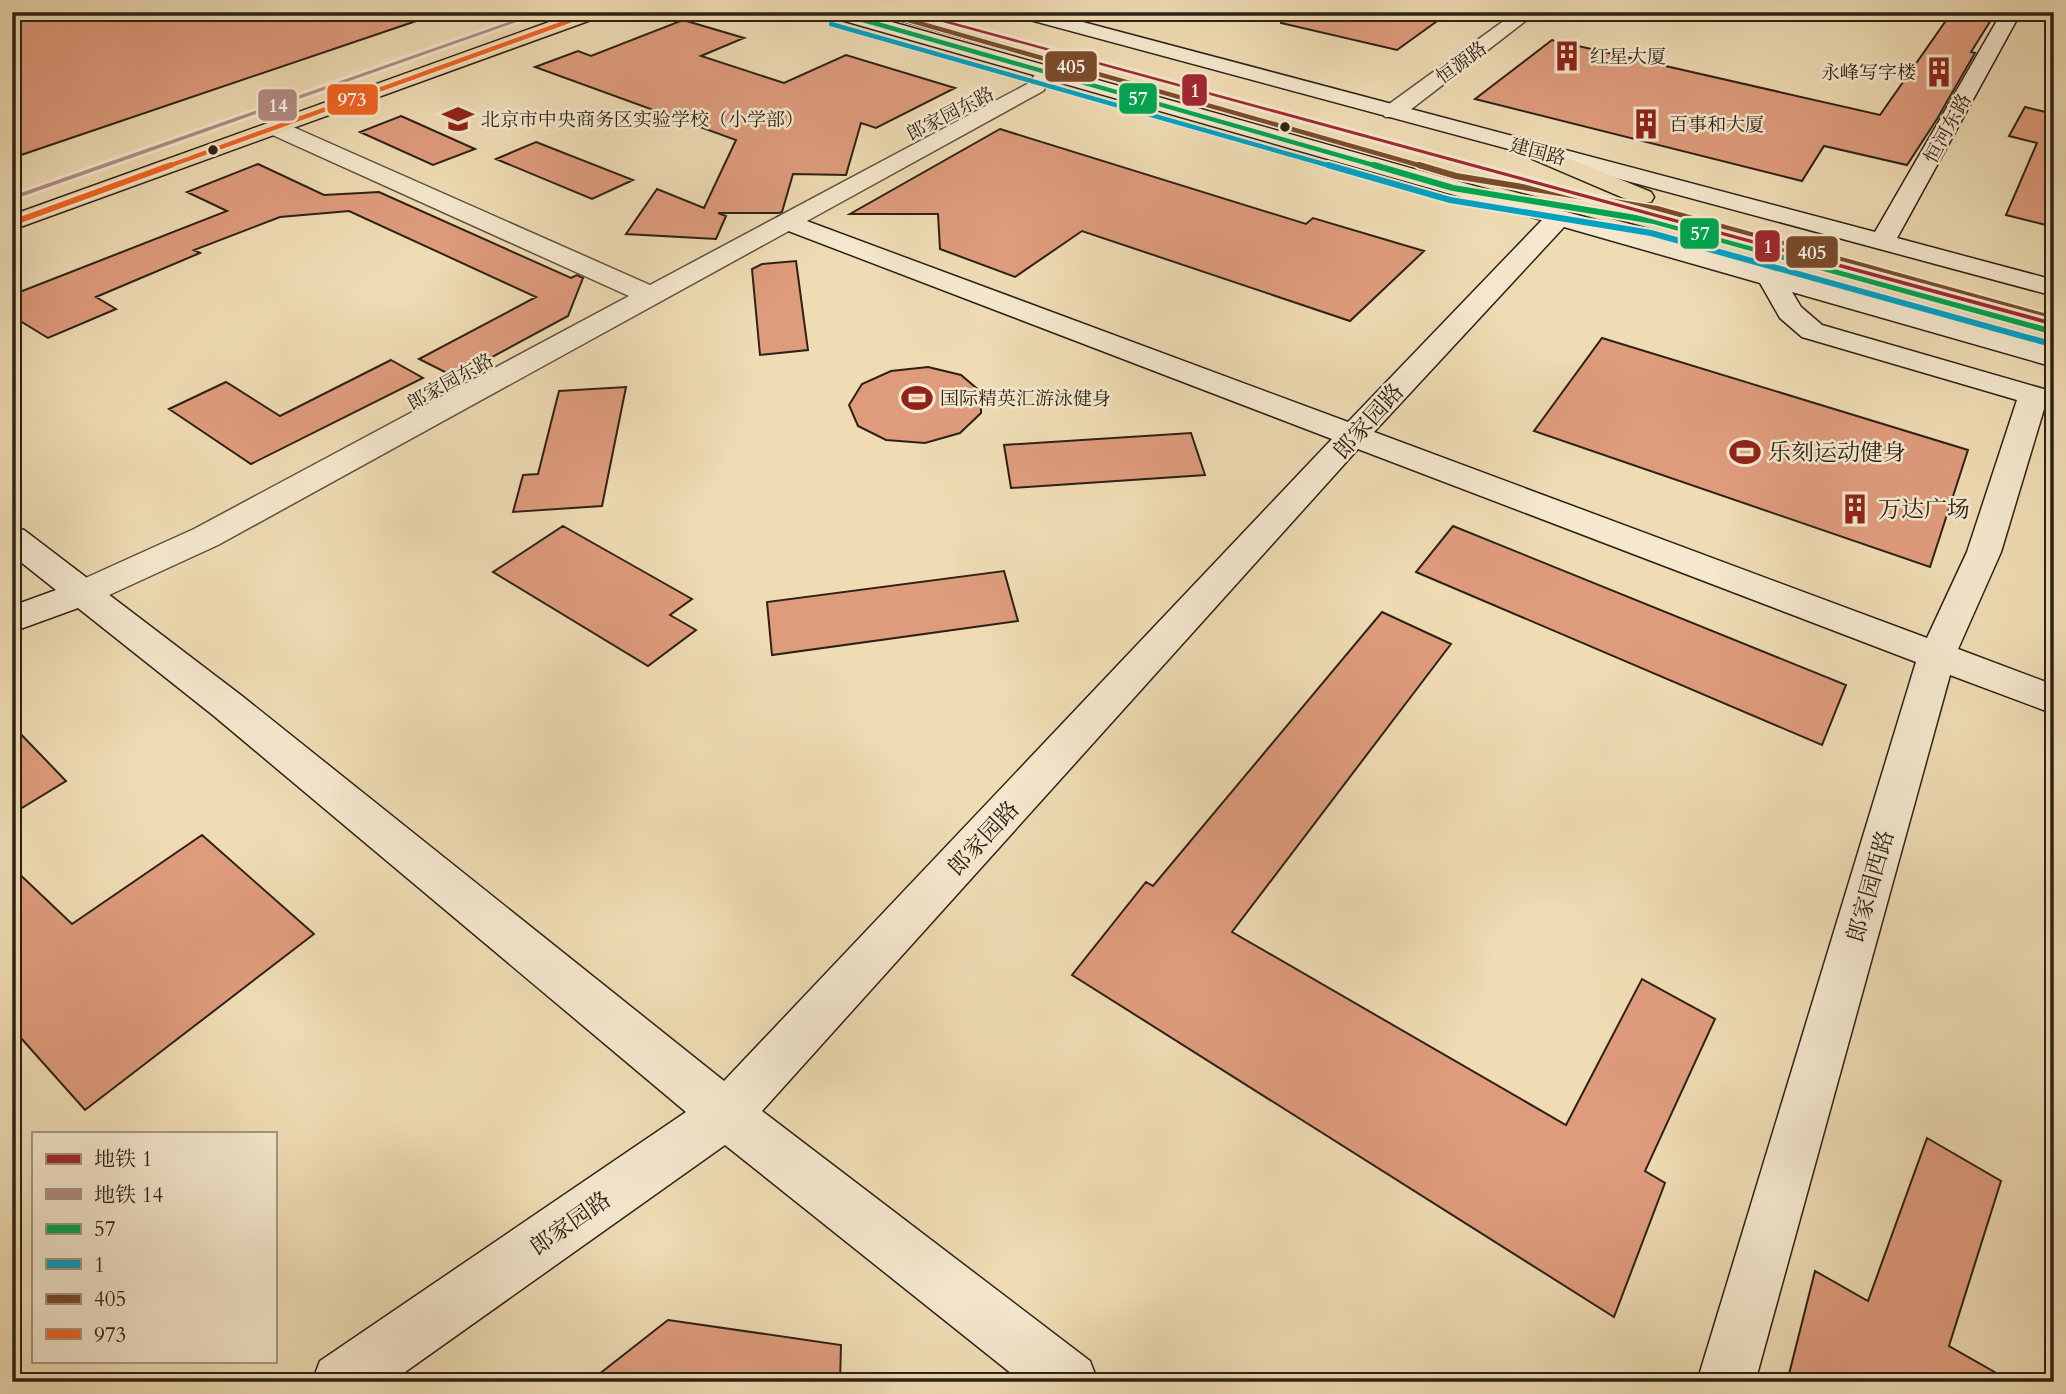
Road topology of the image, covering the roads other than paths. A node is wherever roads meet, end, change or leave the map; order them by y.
1 (556, 12) edge
2 (595, 12) edge
3 (834, 12) edge
4 (892, 12) edge
5 (956, 12) edge
6 (1022, 12) edge
7 (1491, 12) edge
8 (2012, 12) edge
9 (1524, 15) edge
10 (1046, 72) junction
11 (1393, 112) junction
12 (276, 128) junction
13 (1524, 147) junction
14 (1452, 188) junction
15 (12, 205) edge
16 (1651, 210) junction
17 (1558, 218) junction
18 (787, 222) junction
19 (12, 223) edge
20 (1882, 243) junction
21 (1770, 278) junction
22 (2054, 288) edge
23 (638, 290) junction
24 (2054, 308) edge
25 (2054, 332) edge
26 (2054, 358) edge
27 (2043, 399) edge
28 (1353, 438) junction
29 (12, 538) edge
30 (83, 593) junction
31 (12, 620) edge
32 (1937, 655) junction
33 (2054, 700) edge
34 (726, 1114) junction
35 (341, 1382) edge
36 (1069, 1382) edge
37 (1726, 1382) edge

1 - 15 main road
2 - 12 main road
3 - 10 street
4 - 16 main road, 建国路
5 - 16 main road, 建国路
6 - 11 street, 建国路
7 - 9 street
8 - 20 street, 恒河东路
9 - 11 street, 恒源路
10 - 14 street
10 - 18 street, 郎家园东路
10 - 23 street, 郎家园东路
11 - 13 street, 建国路
12 - 19 main road
12 - 23 street
13 - 16 main road
13 - 20 street, 建国路
14 - 16 main road
14 - 17 street
16 - 24 main road, 建国路
16 - 25 main road, 建国路
17 - 21 street
17 - 28 street, 郎家园路
18 - 23 street, 郎家园东路
18 - 28 street
20 - 22 street, 建国路
21 - 26 street
21 - 27 street
23 - 30 street, 郎家园东路
27 - 32 street, 郎家园西路
28 - 32 street
28 - 34 street, 郎家园路
29 - 30 street
30 - 31 street, 郎家园东路
30 - 34 street
32 - 33 street
32 - 37 street, 郎家园西路
34 - 35 street, 郎家园路
34 - 36 street

